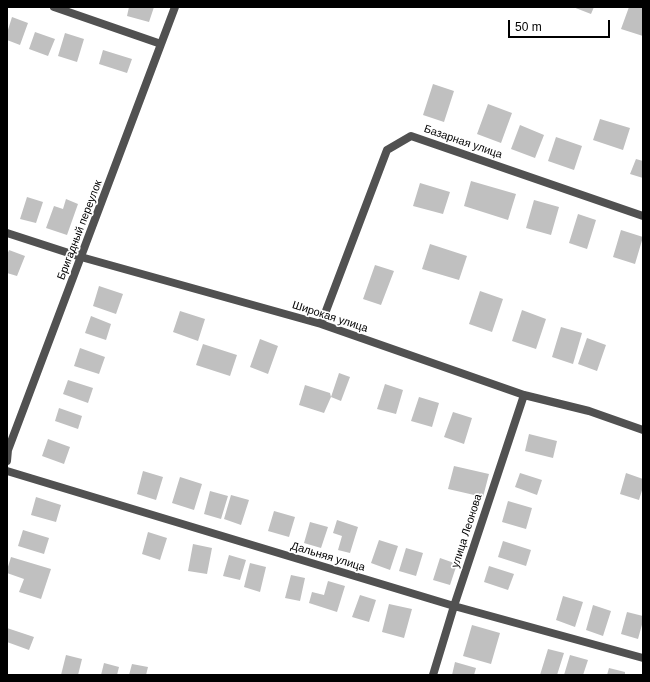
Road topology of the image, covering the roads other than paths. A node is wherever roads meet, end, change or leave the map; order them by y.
1 (54, 7) edge
2 (175, 7) edge
3 (161, 44) junction
4 (643, 216) edge
5 (7, 233) edge
6 (81, 257) junction
7 (321, 324) junction
8 (524, 395) junction
9 (643, 430) edge
10 (8, 450) edge
11 (7, 461) edge
12 (7, 472) edge
13 (454, 606) junction
14 (643, 658) edge
15 (433, 675) edge

1 - 3 street
2 - 3 street, Бригадный переулок
3 - 6 street, Бригадный переулок
4 - 7 street, Базарная улица
5 - 6 street, Широкая улица
6 - 7 street, Широкая улица
6 - 10 street, Бригадный переулок
7 - 8 street, Широкая улица
8 - 9 street, Широкая улица
8 - 13 street, улица Леонова
10 - 11 street, Бригадный переулок
12 - 13 street, Дальняя улица
13 - 14 street, Дальняя улица
13 - 15 street, улица Леонова

